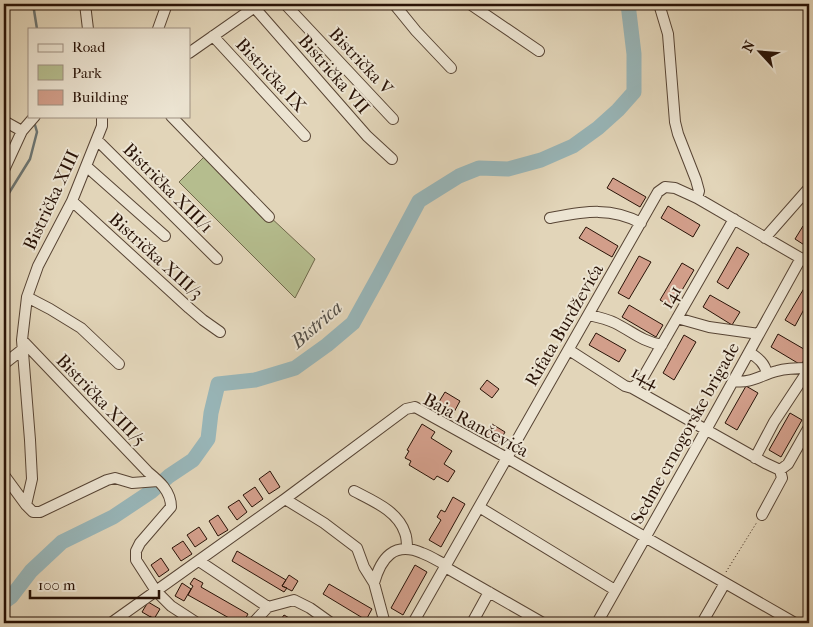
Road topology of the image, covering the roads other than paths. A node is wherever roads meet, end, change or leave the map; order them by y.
1 (85, 4) edge
2 (167, 4) edge
3 (285, 4) edge
4 (394, 4) edge
5 (470, 4) edge
6 (659, 4) edge
7 (257, 6) edge
8 (88, 28) edge
9 (158, 28) edge
10 (213, 36) junction
11 (539, 51) dead end
12 (190, 52) edge
13 (451, 68) dead end
14 (32, 118) edge
15 (102, 118) edge
16 (172, 118) edge
17 (393, 119) dead end
18 (4, 121) edge
19 (22, 131) junction
20 (305, 136) dead end
21 (96, 140) junction
22 (392, 159) dead end
23 (86, 166) junction
24 (4, 170) edge
25 (809, 188) edge
26 (697, 198) junction
27 (72, 201) junction
28 (269, 217) dead end
29 (550, 218) dead end
30 (734, 219) junction
31 (641, 223) junction
32 (165, 236) dead end
33 (765, 238) junction
34 (217, 259) dead end
35 (805, 260) edge
36 (27, 297) junction
37 (589, 315) junction
38 (677, 318) junction
39 (220, 332) dead end
40 (759, 334) junction
41 (23, 344) junction
42 (662, 344) junction
43 (569, 350) junction
44 (749, 352) junction
45 (4, 364) edge
46 (118, 364) dead end
47 (809, 369) edge
48 (768, 374) junction
49 (734, 381) junction
50 (632, 388) junction
51 (809, 427) edge
52 (706, 430) junction
53 (507, 458) junction
54 (755, 458) junction
55 (780, 470) junction
56 (4, 475) edge
57 (158, 480) junction
58 (354, 491) dead end
59 (285, 500) junction
60 (26, 505) junction
61 (479, 507) junction
62 (762, 515) road end
63 (645, 537) junction
64 (407, 549) junction
65 (199, 561) junction
66 (445, 566) junction
67 (723, 582) junction
68 (374, 583) junction
69 (616, 590) junction
70 (156, 591) junction
71 (489, 592) junction
72 (268, 608) junction
73 (110, 623) edge
74 (197, 623) edge
75 (253, 623) edge
76 (331, 623) edge
77 (384, 623) edge
78 (413, 623) edge
79 (472, 623) edge
80 (541, 623) edge
81 (597, 623) edge
82 (702, 623) edge
83 (795, 623) edge

1 - 8 street
2 - 9 street
3 - 17 street, Bistrička V
4 - 13 street
5 - 11 street
6 - 26 street
7 - 10 street
7 - 22 street, Bistrička VII
10 - 12 street
10 - 20 street, Bistrička IX
14 - 19 street
15 - 21 street, Bistrička XIII
16 - 28 street
18 - 19 street
19 - 24 street
21 - 23 street, Bistrička XIII
21 - 34 street, Bistrička XIII/1
23 - 27 street, Bistrička XIII
23 - 32 street
25 - 33 street
26 - 30 street, Rifata Burdževića
26 - 31 street, Rifata Burdževića
27 - 36 street, Bistrička XIII
27 - 39 street, Bistrička XIII/3
29 - 31 street
30 - 33 street, Rifata Burdževića
30 - 38 street, 141
31 - 37 street, Rifata Burdževića
33 - 35 street, Rifata Burdževića
35 - 40 street, Sedme crnogorske brigade
36 - 41 street, Bistrička XIII
36 - 46 street
37 - 42 street
37 - 43 street, Rifata Burdževića
38 - 40 street
38 - 42 street, 141
40 - 44 street, Sedme crnogorske brigade
41 - 45 street
41 - 57 street, Bistrička XIII/5
41 - 60 street, Bistrička XIII
42 - 50 street, 141
43 - 50 street, 144
43 - 53 street, Rifata Burdževića
44 - 48 street
44 - 49 street, Sedme crnogorske brigade
47 - 48 street
47 - 54 street
48 - 49 street
49 - 52 street, Sedme crnogorske brigade
50 - 52 street, 144
51 - 55 street
52 - 54 street, 144
52 - 63 street, Sedme crnogorske brigade
53 - 59 street, Baja Rančevića
53 - 61 street, Rifata Burdževića
53 - 63 street, Baja Rančevića
54 - 55 street, 144
55 - 62 street
56 - 60 street
57 - 60 street
57 - 70 street, Bistrička XIII/5
58 - 64 street
59 - 65 street, Baja Rančevića
59 - 68 street
61 - 66 street, Rifata Burdževića
61 - 69 street
63 - 67 street, Baja Rančevića
63 - 69 street, Sedme crnogorske brigade
64 - 66 street
64 - 68 street
65 - 70 street, Baja Rančevića
65 - 72 street
66 - 71 street
66 - 78 street, Rifata Burdževića
67 - 82 street
67 - 83 street, Baja Rančevića
68 - 77 street
69 - 81 street, Sedme crnogorske brigade
70 - 73 street, Baja Rančevića
70 - 74 street
71 - 79 street
71 - 80 street
72 - 75 street
72 - 76 street

